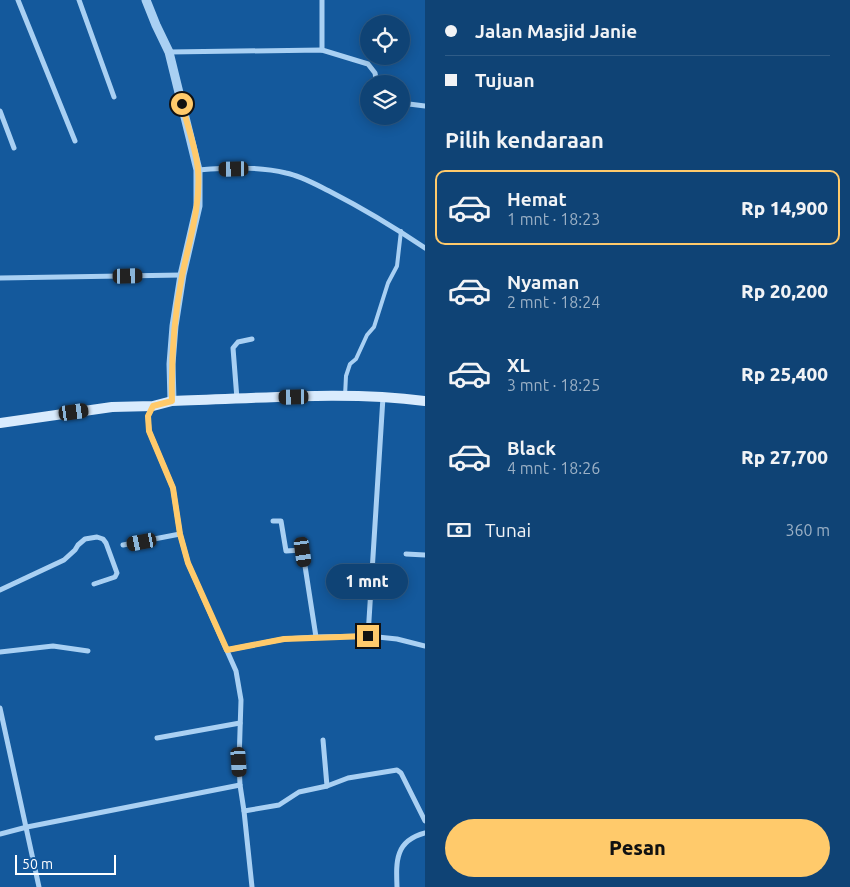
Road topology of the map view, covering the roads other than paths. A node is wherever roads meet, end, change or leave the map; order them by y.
1 (18, 0) edge
2 (79, 0) edge
3 (146, 0) edge
4 (322, 0) edge
5 (322, 50) junction
6 (168, 52) junction
7 (375, 75) edge
8 (114, 97) dead end
9 (410, 104) edge
10 (425, 106) edge
11 (0, 111) edge
12 (75, 141) dead end
13 (14, 148) dead end
14 (198, 170) junction
15 (401, 231) junction
16 (425, 248) edge
17 (182, 276) junction
18 (0, 278) edge
19 (252, 339) dead end
20 (345, 396) junction
21 (383, 397) junction
22 (237, 400) junction
23 (172, 401) junction
24 (425, 401) edge
25 (153, 406) junction
26 (0, 423) edge
27 (273, 521) dead end
28 (180, 534) junction
29 (123, 545) dead end
30 (406, 554) dead end
31 (425, 555) edge
32 (94, 584) dead end
33 (0, 590) edge
34 (368, 636) junction
35 (316, 637) junction
36 (425, 646) edge
37 (227, 650) junction
38 (88, 651) dead end
39 (0, 652) edge
40 (0, 708) edge
41 (240, 723) junction
42 (157, 738) dead end
43 (323, 740) dead end
44 (240, 786) junction
45 (327, 786) junction
46 (244, 811) junction
47 (425, 821) edge
48 (27, 827) junction
49 (425, 833) edge
50 (0, 834) edge
51 (39, 887) edge
52 (252, 887) edge
53 (396, 887) edge

1 - 12 street
2 - 8 street
3 - 6 street
4 - 5 street
5 - 6 street
5 - 7 street
6 - 14 street
9 - 10 street
11 - 13 street
14 - 15 street
14 - 17 street
15 - 16 street
15 - 20 lane
17 - 18 street
17 - 23 street
19 - 22 street
20 - 21 main road
20 - 22 main road
21 - 24 main road
21 - 34 street
22 - 23 main road
23 - 25 main road
25 - 26 main road
25 - 28 street
27 - 35 street
28 - 29 street
28 - 37 street
30 - 31 street
32 - 33 street
34 - 35 street
34 - 36 street
35 - 37 street
37 - 41 street
38 - 39 street
40 - 48 street
41 - 42 street
41 - 44 street
43 - 45 street
44 - 46 street
44 - 48 street
45 - 46 street
45 - 47 street
46 - 52 street
48 - 50 street
48 - 51 street
49 - 53 street

